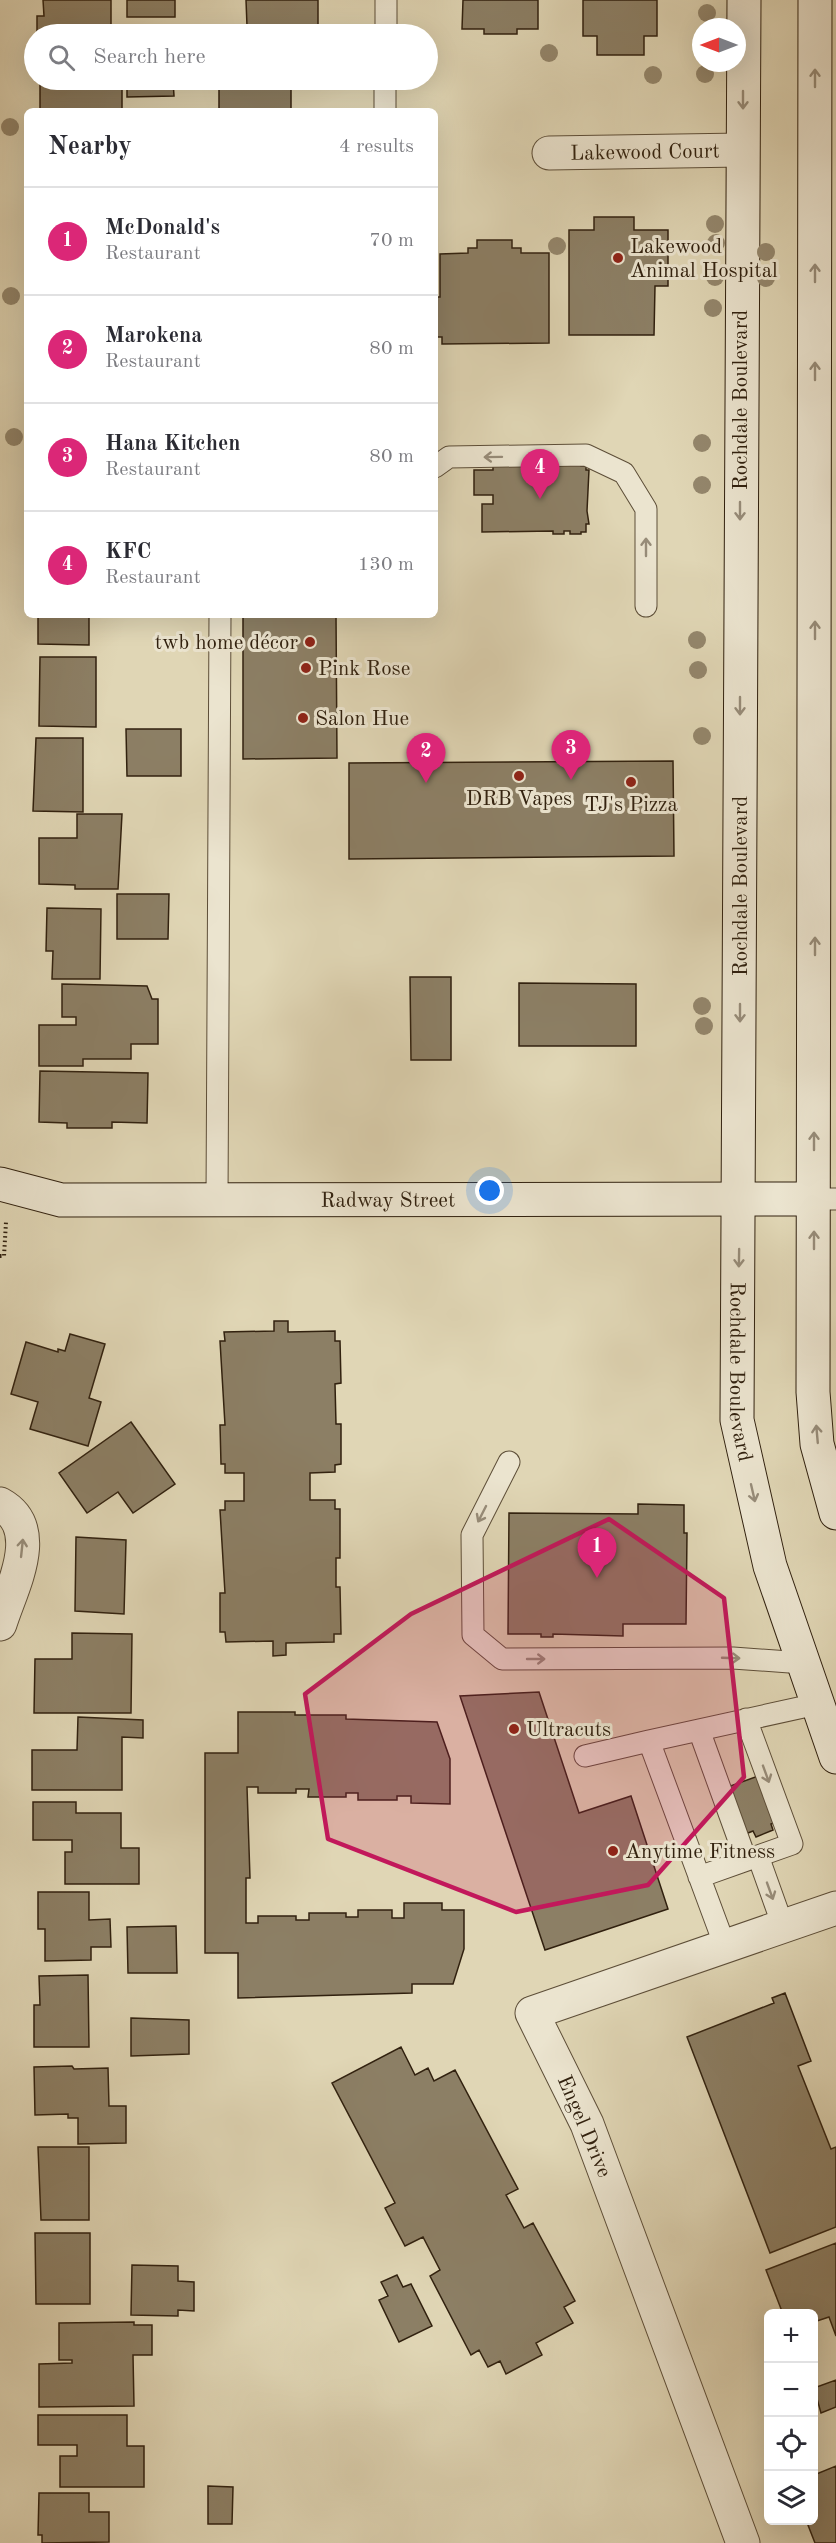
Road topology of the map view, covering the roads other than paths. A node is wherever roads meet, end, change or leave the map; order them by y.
1 (386, 0) edge
2 (744, 0) edge
3 (815, 0) edge
4 (386, 24) edge
5 (385, 90) edge
6 (385, 108) edge
7 (742, 150) junction
8 (549, 153) dead end
9 (438, 464) edge
10 (646, 606) dead end
11 (219, 618) edge
12 (825, 676) edge
13 (0, 1184) edge
14 (825, 1199) edge
15 (217, 1200) junction
16 (740, 1200) junction
17 (509, 1462) dead end
18 (0, 1504) edge
19 (836, 1513) edge
20 (0, 1624) edge
21 (803, 1663) junction
22 (817, 1704) junction
23 (746, 1719) junction
24 (699, 1730) junction
25 (650, 1741) junction
26 (585, 1756) dead end
27 (836, 1757) edge
28 (752, 1858) junction
29 (699, 1877) junction
30 (836, 1908) edge
31 (783, 1926) junction
32 (725, 1946) junction
33 (743, 2543) edge

1 - 4 lane
2 -> 7 main road, Rochdale Boulevard
12 -> 3 main road
5 - 6 lane
7 - 8 main road, Lakewood Court
7 -> 16 main road, Rochdale Boulevard
10 -> 9 lane
11 - 15 lane
14 -> 12 main road
13 - 15 main road, Radway Street
14 - 16 main road, Radway Street
19 -> 14 main road
15 - 16 main road, Radway Street
16 -> 21 main road, Rochdale Boulevard
17 -> 21 lane
20 -> 18 main road
21 - 22 main road, Rochdale Boulevard
22 - 23 lane
22 - 27 main road, Rochdale Boulevard
23 - 24 lane
23 -> 28 lane
24 - 25 lane
24 - 28 lane
25 - 26 lane
25 - 29 lane
28 - 29 lane
28 -> 31 lane
29 - 32 lane
30 - 31 main road, Engel Drive
31 - 32 main road, Engel Drive
32 - 33 main road, Engel Drive

